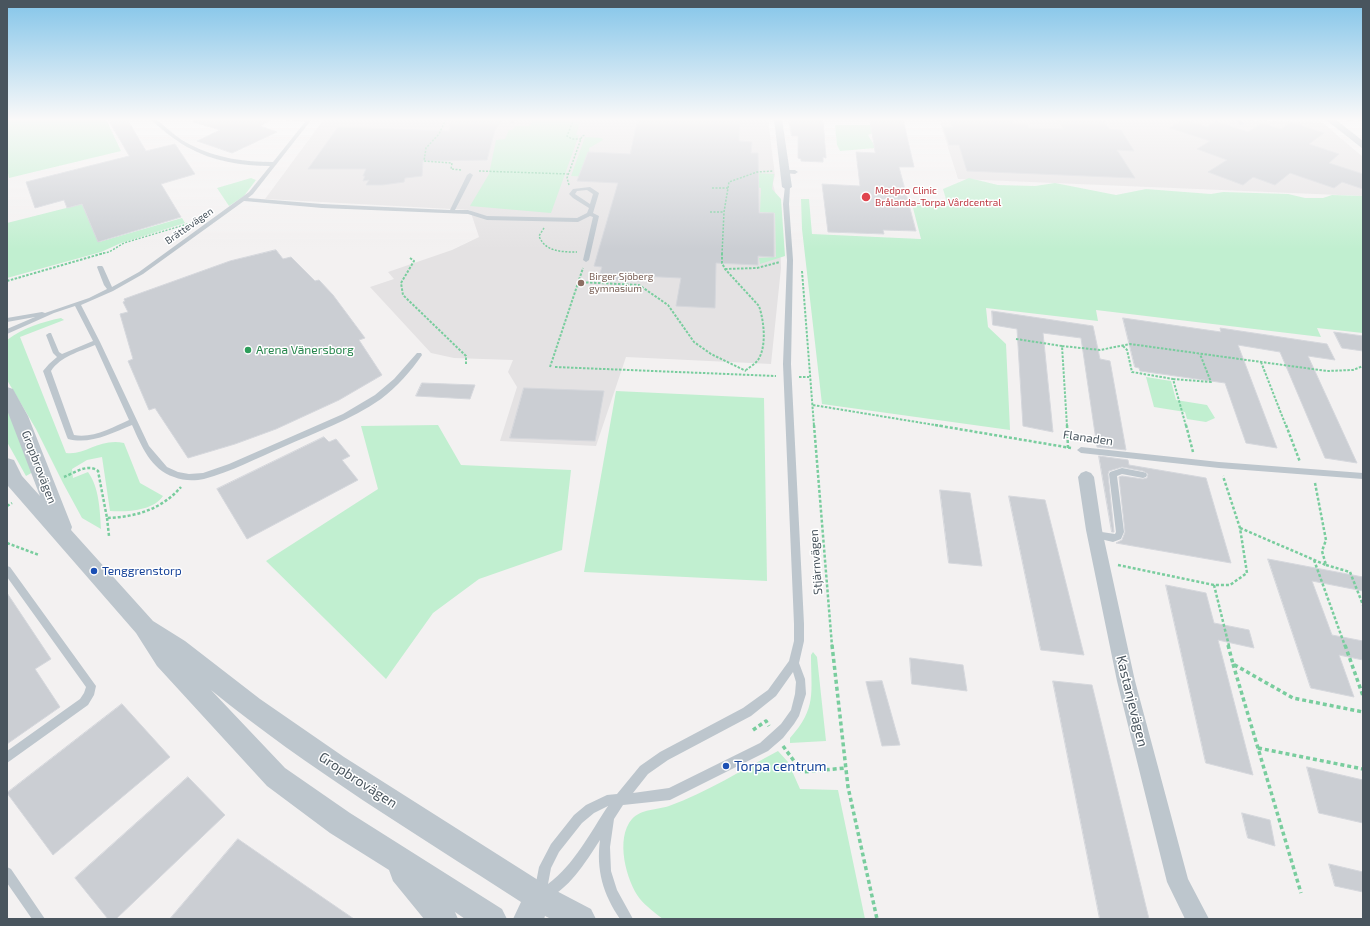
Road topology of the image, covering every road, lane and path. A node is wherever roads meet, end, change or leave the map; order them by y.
1 (241, 162) edge
2 (441, 162) edge
3 (573, 162) edge
4 (784, 162) edge
5 (274, 164) joint
6 (465, 170) dead end
7 (471, 172) joint
8 (786, 172) junction
9 (569, 174) junction
10 (787, 187) joint
11 (712, 188) dead end
12 (729, 188) junction
13 (575, 190) junction
14 (244, 200) junction
15 (592, 207) junction
16 (452, 211) junction
17 (710, 212) dead end
18 (724, 212) junction
19 (590, 214) junction
20 (196, 220) dead end
21 (553, 220) junction
22 (588, 252) junction
23 (410, 258) dead end
24 (586, 260) joint
25 (790, 260) junction
26 (100, 267) dead end
27 (725, 269) junction
28 (802, 269) dead end
29 (7, 281) edge
30 (578, 282) junction
31 (111, 290) junction
32 (77, 304) junction
33 (52, 312) junction
34 (7, 320) edge
35 (7, 332) edge
36 (49, 335) dead end
37 (1016, 339) dead end
38 (97, 342) junction
39 (1062, 346) junction
40 (1123, 346) junction
41 (1200, 354) junction
42 (419, 355) dead end
43 (62, 357) junction
44 (1261, 362) junction
45 (466, 364) dead end
46 (1363, 366) edge
47 (550, 367) dead end
48 (555, 367) dead end
49 (746, 370) junction
50 (746, 375) junction
51 (788, 376) junction
52 (809, 377) junction
53 (1173, 379) junction
54 (7, 393) edge
55 (813, 405) junction
56 (134, 421) junction
57 (1068, 448) junction
58 (1081, 450) joint
59 (1195, 462) junction
60 (7, 465) edge
61 (1219, 465) junction
62 (1306, 472) junction
63 (1143, 475) dead end
64 (1363, 476) edge
65 (64, 477) dead end
66 (188, 477) junction
67 (1086, 477) dead end
68 (14, 502) dead end
69 (7, 506) edge
70 (107, 518) junction
71 (1240, 528) junction
72 (1095, 535) junction
73 (109, 536) dead end
74 (68, 542) junction
75 (7, 543) edge
76 (39, 555) dead end
77 (1314, 560) junction
78 (1100, 561) junction
79 (1326, 565) junction
80 (7, 570) edge
81 (1214, 585) junction
82 (1363, 604) edge
83 (144, 626) junction
84 (794, 663) junction
85 (1233, 664) junction
86 (1363, 696) edge
87 (1363, 712) edge
88 (1258, 748) junction
89 (785, 749) dead end
90 (7, 758) edge
91 (846, 768) junction
92 (1363, 769) edge
93 (620, 799) junction
94 (608, 816) junction
95 (392, 857) junction
96 (7, 874) edge
97 (1301, 893) dead end
98 (534, 908) edge
99 (39, 919) edge
100 (444, 919) edge
101 (492, 919) edge
102 (581, 919) edge
103 (627, 919) edge
104 (877, 919) edge
105 (1197, 919) edge

1 - 5 lane
2 - 6 path
3 - 9 path
4 - 8 street
5 - 14 lane, Brättevägen
7 - 9 path
7 - 16 lane
8 - 10 street
8 - 12 path
9 - 13 path
10 - 25 lane
11 - 12 path
12 - 18 path
13 - 15 lane
13 - 15 lane
14 - 16 lane
14 - 31 lane, Brättevägen
15 - 19 lane
16 - 21 lane
17 - 18 path
18 - 27 path
19 - 21 lane
19 - 22 lane
20 - 29 path
21 - 22 path
22 - 24 lane
23 - 45 path
24 - 30 path
25 - 27 path
25 - 51 lane
26 - 31 lane
27 - 49 path
28 - 52 path, Stjärnvägen
30 - 47 path
30 - 49 path
31 - 32 lane, Brättevägen
32 - 33 lane, Brättevägen
32 - 38 lane
33 - 34 lane, Brättevägen
33 - 35 lane, Brättevägen
36 - 43 lane
37 - 39 path
38 - 43 lane
38 - 56 lane
39 - 40 path
39 - 57 path
40 - 41 path
40 - 53 path
41 - 44 path
41 - 53 path
42 - 66 lane
43 - 56 lane
44 - 46 path
44 - 62 path
48 - 50 path
49 - 50 path
50 - 51 path
51 - 52 path
51 - 84 lane
52 - 55 path, Stjärnvägen
53 - 59 path
54 - 74 street, Gropbrovägen
55 - 57 path, Flanaden
55 - 91 path, Stjärnvägen
56 - 66 lane
57 - 58 path, Flanaden
58 - 59 lane, Flanaden
59 - 61 lane, Flanaden
60 - 74 street, Gropbrovägen
61 - 62 lane, Flanaden
61 - 71 path
62 - 64 lane, Flanaden
62 - 79 path
63 - 72 lane
65 - 70 path
66 - 70 path
67 - 72 street, Kastanjevägen
68 - 69 path
70 - 73 path
71 - 77 path
71 - 81 path
72 - 78 street, Kastanjevägen
74 - 83 street, Gropbrovägen
75 - 76 path
77 - 79 path
77 - 86 path
78 - 81 path
78 - 105 street, Kastanjevägen
79 - 82 path
80 - 90 lane
81 - 85 path
83 - 95 street, Gropbrovägen
83 - 98 street, Gropbrovägen
84 - 93 lane
84 - 93 lane
85 - 87 path
85 - 88 path
88 - 92 path
88 - 97 path
89 - 91 path
91 - 104 path, Stjärnvägen
93 - 94 lane
93 - 98 lane
94 - 98 lane
94 - 103 lane
95 - 100 street
95 - 101 street, Gropbrovägen
96 - 99 lane
98 - 102 street, Gropbrovägen

